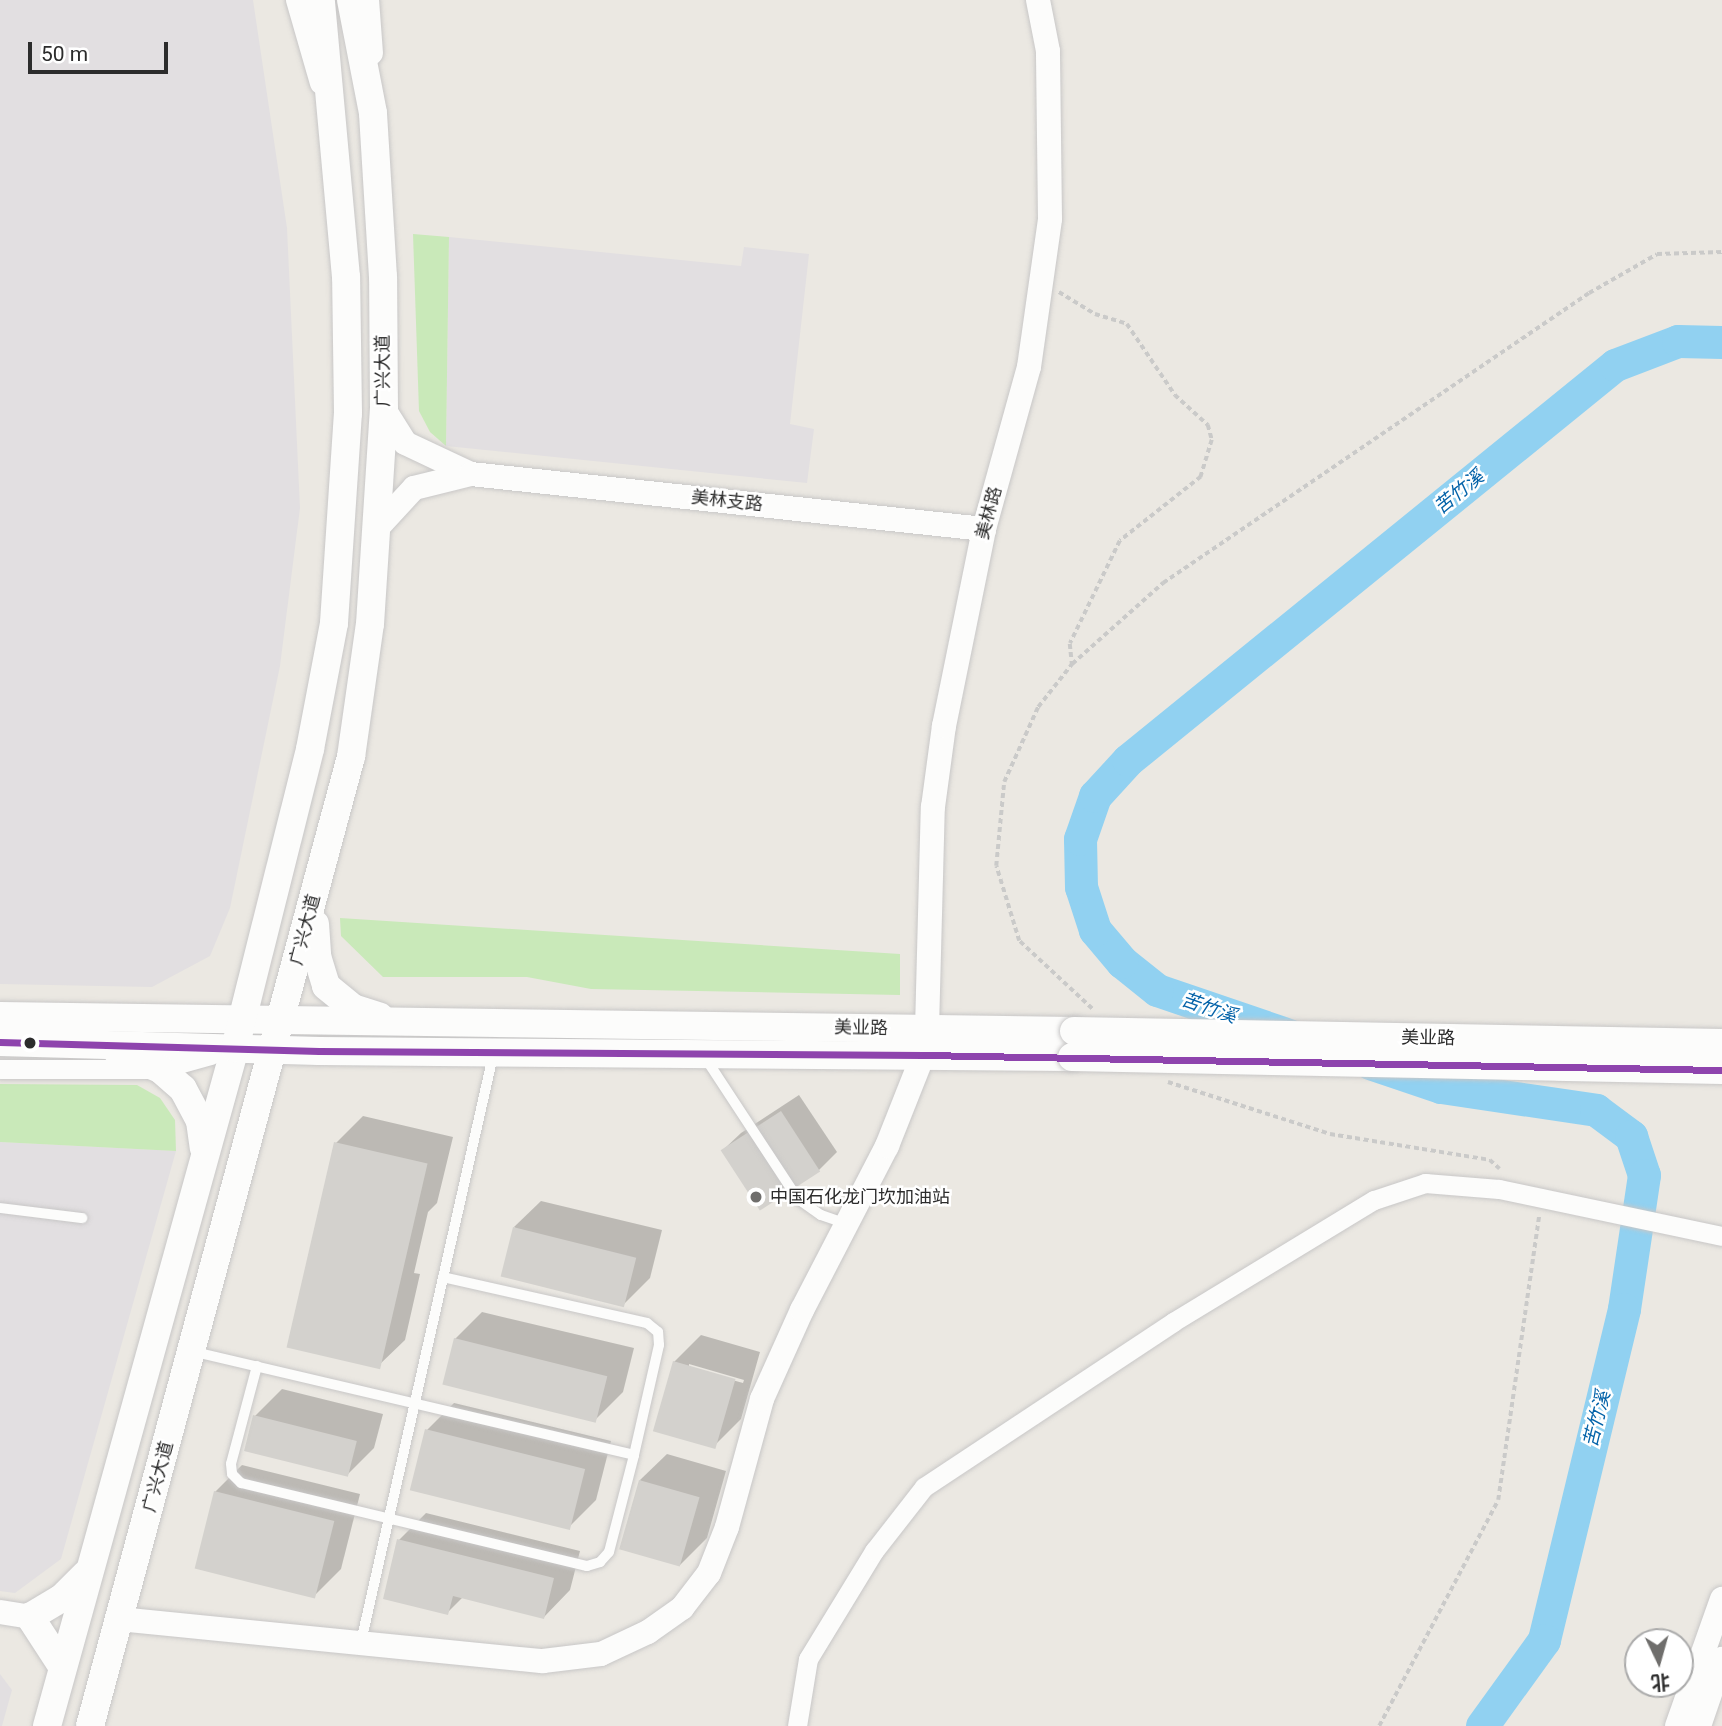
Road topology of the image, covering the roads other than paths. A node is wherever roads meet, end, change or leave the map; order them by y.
1 (298, 0) edge
2 (321, 0) edge
3 (351, 0) edge
4 (367, 0) edge
5 (1038, 0) edge
6 (373, 113) junction
7 (333, 119) junction
8 (384, 409) junction
9 (471, 474) junction
10 (378, 527) junction
11 (984, 529) junction
12 (279, 872) junction
13 (316, 891) junction
14 (0, 1016) edge
15 (242, 1019) junction
16 (282, 1021) junction
17 (421, 1023) junction
18 (0, 1042) edge
19 (925, 1042) junction
20 (1722, 1043) edge
21 (94, 1044) junction
22 (1073, 1044) junction
23 (236, 1048) junction
24 (275, 1050) junction
25 (494, 1053) junction
26 (702, 1054) junction
27 (0, 1069) edge
28 (160, 1069) junction
29 (1722, 1070) edge
30 (205, 1158) junction
31 (0, 1208) edge
32 (82, 1218) dead end
33 (847, 1224) junction
34 (1714, 1235) edge
35 (443, 1277) junction
36 (193, 1351) junction
37 (257, 1366) junction
38 (415, 1404) junction
39 (634, 1455) junction
40 (389, 1519) junction
41 (88, 1572) junction
42 (1722, 1599) edge
43 (0, 1612) edge
44 (30, 1616) junction
45 (119, 1619) junction
46 (361, 1643) junction
47 (1722, 1659) edge
48 (62, 1666) junction
49 (47, 1726) edge
50 (90, 1726) edge
51 (797, 1726) edge
52 (1677, 1726) edge
53 (1699, 1726) edge

1 - 7 street, 广兴大道
2 - 7 main road, 广兴大道
3 - 6 main road, 广兴大道
4 - 6 street, 广兴大道
5 - 11 street, 美林路
6 - 8 main road, 广兴大道
7 - 12 main road, 广兴大道
8 - 9 street
8 - 10 main road, 广兴大道
9 - 10 street
9 - 11 street, 美林支路
10 - 13 main road, 广兴大道
11 - 19 street, 美林路
12 - 13 main road
12 - 15 main road, 广兴大道
13 - 16 main road, 广兴大道
13 - 17 main road
14 - 15 main road, 美业路
15 - 16 main road, 美业路
15 - 23 main road, 广兴大道
16 - 17 main road, 美业路
16 - 24 main road, 广兴大道
17 - 19 main road, 美业路
18 - 21 main road, 美业路
19 - 22 main road, 美业路
19 - 26 main road, 美业路
19 - 33 street
20 - 22 main road, 美业路, bridge
21 - 23 main road, 美业路
21 - 28 main road
22 - 29 main road, 美业路, bridge
23 - 24 main road, 美业路
23 - 28 street
23 - 30 main road, 广兴大道
24 - 25 main road, 美业路
24 - 36 main road, 广兴大道
25 - 26 main road, 美业路
25 - 35 lane
26 - 33 lane
27 - 28 street
28 - 30 main road
30 - 41 main road, 广兴大道
31 - 32 lane
33 - 46 street
34 - 51 street
35 - 38 lane
35 - 39 lane
36 - 37 lane
36 - 45 main road, 广兴大道
37 - 38 lane
37 - 40 lane
38 - 39 lane
38 - 40 lane
39 - 40 lane
40 - 46 lane
41 - 44 main road
41 - 48 main road, 广兴大道
42 - 52 street
43 - 44 street
44 - 48 main road
45 - 46 street
45 - 50 main road, 广兴大道
47 - 53 street
48 - 49 main road, 广兴大道

